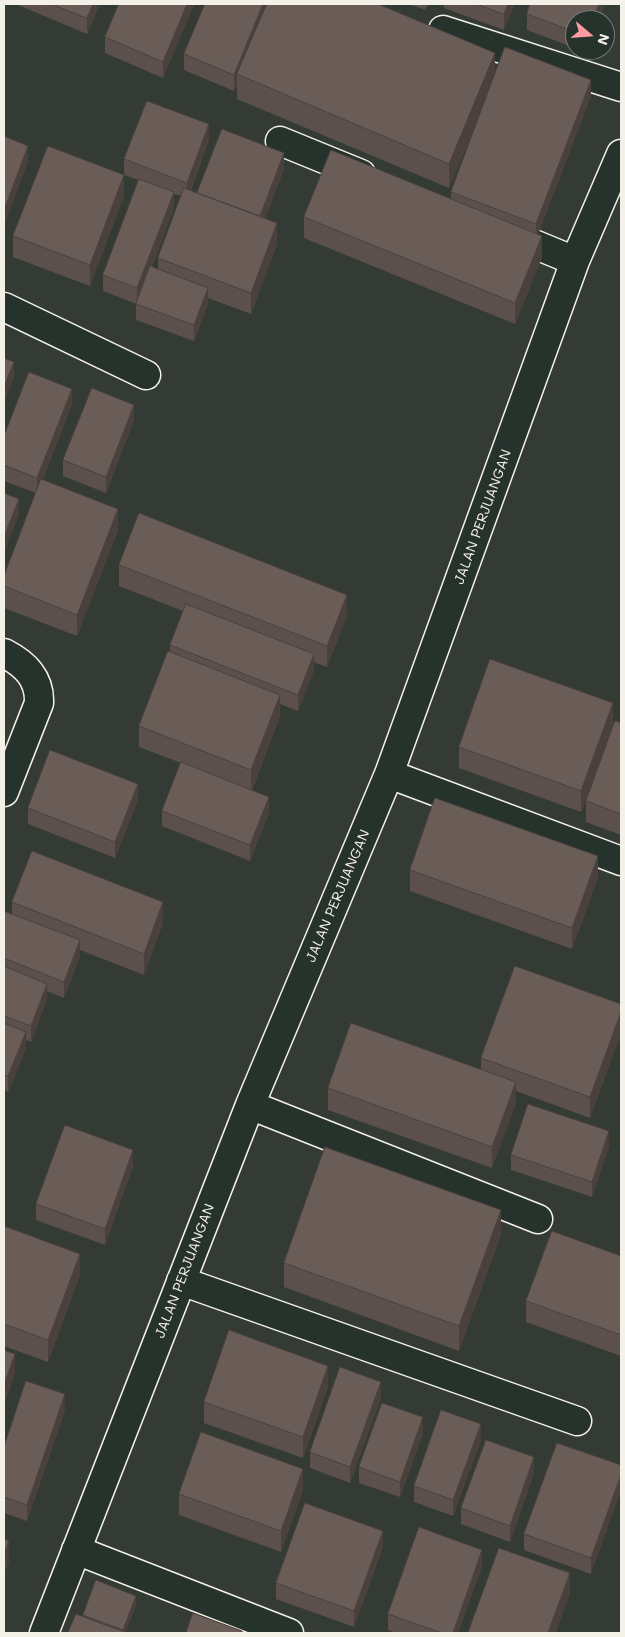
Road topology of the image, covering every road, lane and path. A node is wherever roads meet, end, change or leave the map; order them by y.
1 (443, 30) edge
2 (621, 87) edge
3 (280, 141) dead end
4 (621, 154) edge
5 (382, 182) edge
6 (483, 223) edge
7 (576, 261) junction
8 (4, 307) edge
9 (146, 375) dead end
10 (4, 653) edge
11 (389, 774) junction
12 (4, 792) edge
13 (621, 861) edge
14 (250, 1105) junction
15 (538, 1219) dead end
16 (181, 1281) junction
17 (577, 1421) dead end
18 (76, 1550) junction
19 (44, 1633) edge
20 (290, 1633) edge

1 - 2 street
3 - 5 street
4 - 7 street, JALAN PERJUANGAN
6 - 7 street
7 - 11 street, JALAN PERJUANGAN
8 - 9 street
10 - 12 street
11 - 13 street
11 - 14 street, JALAN PERJUANGAN
14 - 15 street
14 - 16 street, JALAN PERJUANGAN
16 - 17 street
16 - 18 street, JALAN PERJUANGAN
18 - 19 street, JALAN PERJUANGAN
18 - 20 street

